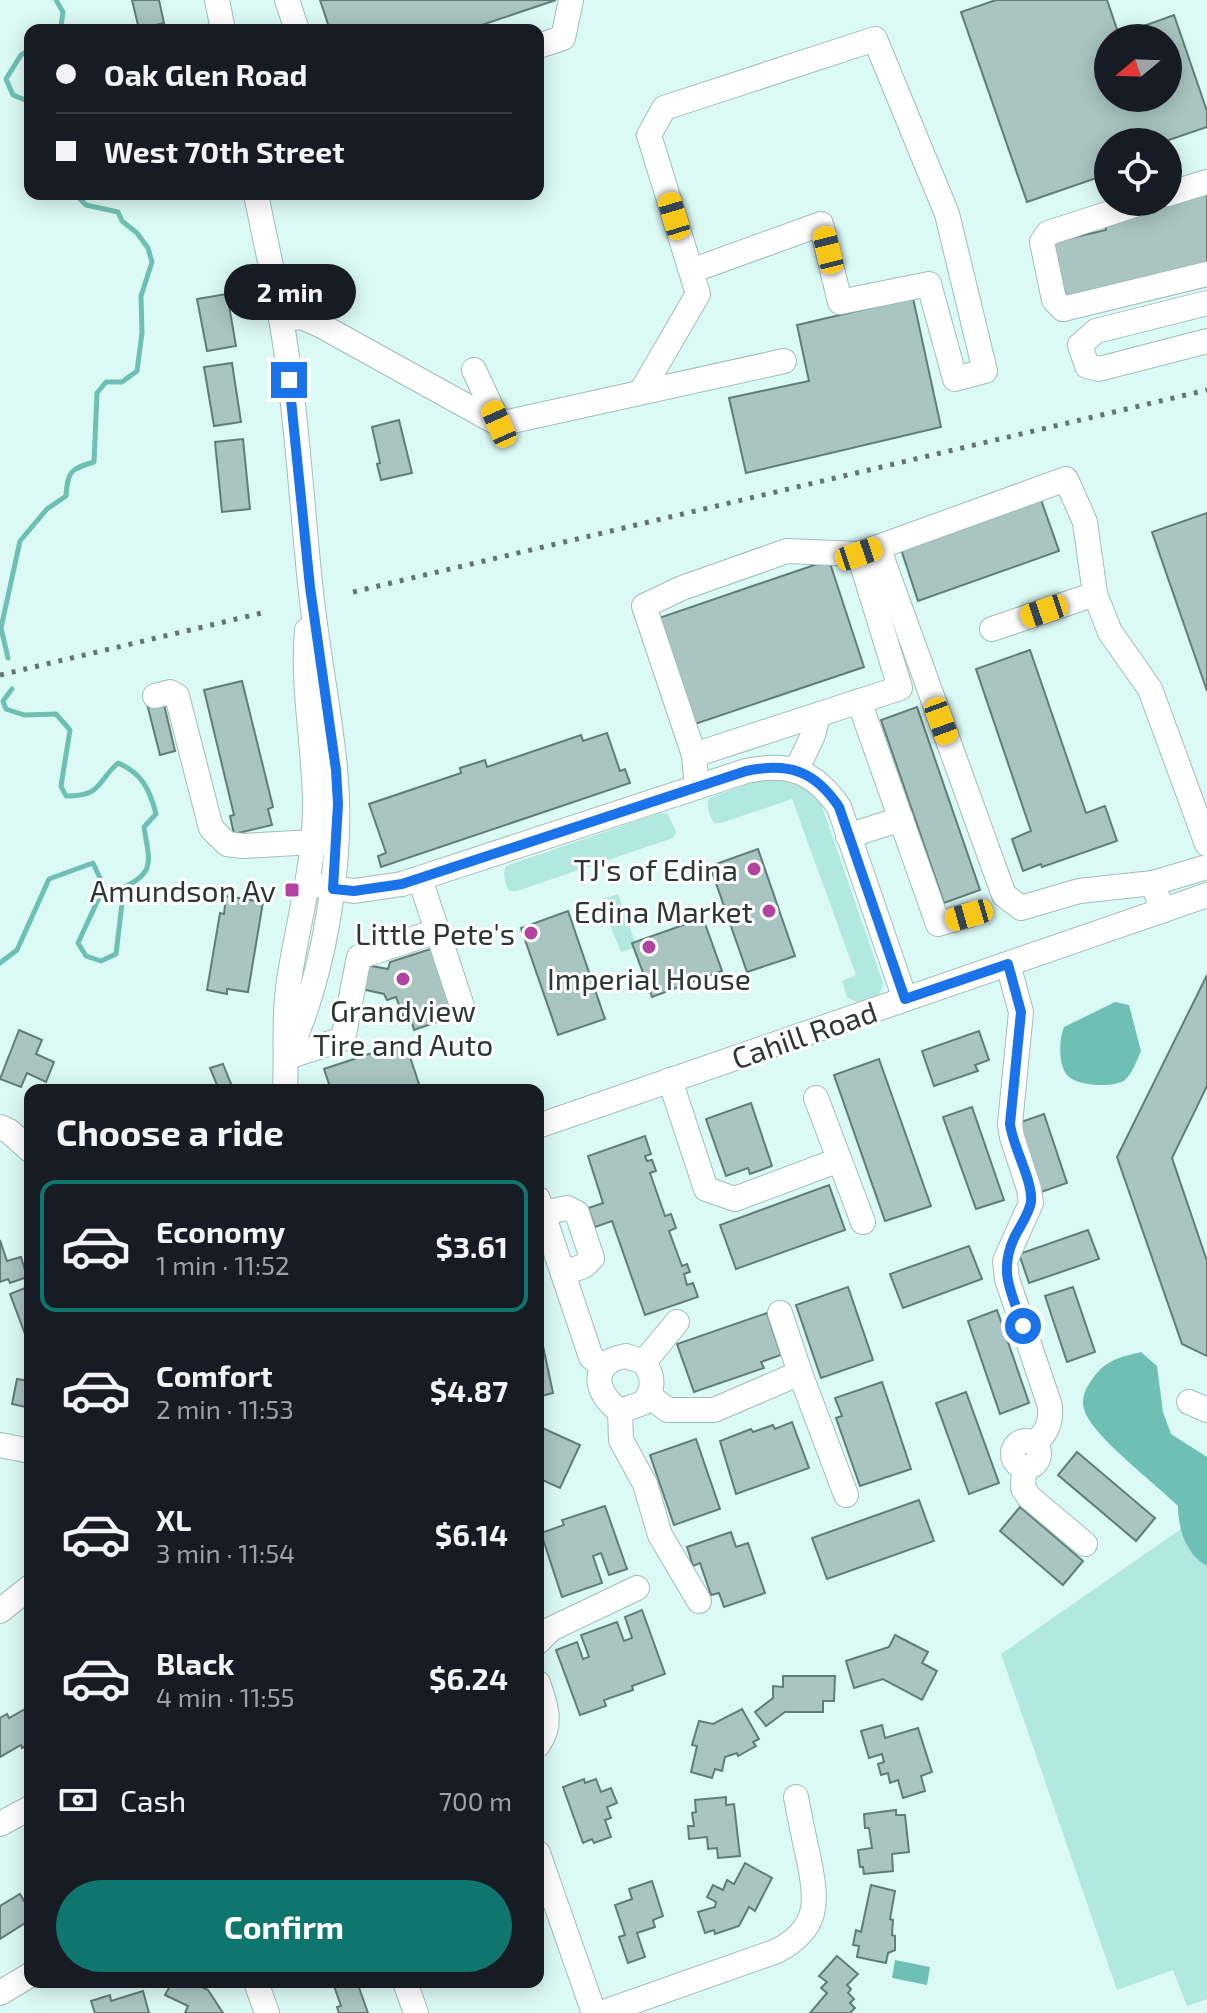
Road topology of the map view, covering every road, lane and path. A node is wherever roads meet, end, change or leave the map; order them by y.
1 (217, 0) edge
2 (287, 0) edge
3 (571, 0) edge
4 (222, 24) edge
5 (295, 24) edge
6 (544, 44) edge
7 (1207, 182) edge
8 (1182, 190) edge
9 (257, 200) edge
10 (1101, 216) edge
11 (691, 271) junction
12 (1207, 274) edge
13 (1207, 303) edge
14 (281, 319) junction
15 (1207, 341) edge
16 (784, 361) dead end
17 (474, 370) dead end
18 (641, 392) junction
19 (499, 424) junction
20 (869, 550) junction
21 (310, 587) junction
22 (1095, 594) junction
23 (992, 629) dead end
24 (155, 696) dead end
25 (859, 701) junction
26 (818, 715) junction
27 (694, 755) junction
28 (796, 771) junction
29 (697, 787) junction
30 (901, 819) junction
31 (848, 836) junction
32 (313, 842) junction
33 (1207, 844) edge
34 (1207, 867) edge
35 (420, 879) junction
36 (1153, 883) junction
37 (308, 884) junction
38 (333, 889) junction
39 (1207, 895) edge
40 (1162, 911) junction
41 (969, 915) dead end
42 (437, 931) junction
43 (1008, 964) junction
44 (905, 999) junction
45 (462, 1006) dead end
46 (287, 1057) junction
47 (670, 1080) junction
48 (285, 1084) edge
49 (816, 1098) dead end
50 (544, 1124) edge
51 (0, 1127) edge
52 (24, 1144) edge
53 (839, 1160) junction
54 (544, 1206) edge
55 (544, 1218) edge
56 (863, 1222) dead end
57 (563, 1273) junction
58 (780, 1313) dead end
59 (677, 1322) dead end
60 (644, 1362) junction
61 (604, 1367) junction
62 (800, 1373) junction
63 (649, 1396) junction
64 (620, 1411) junction
65 (0, 1445) edge
66 (24, 1450) edge
67 (846, 1495) dead end
68 (1085, 1544) dead end
69 (637, 1588) dead end
70 (24, 1592) edge
71 (699, 1601) dead end
72 (0, 1611) edge
73 (544, 1636) edge
74 (544, 1704) edge
75 (544, 1737) edge
76 (796, 1797) dead end
77 (24, 1811) edge
78 (0, 1824) edge
79 (544, 1870) edge
80 (24, 1979) edge
81 (258, 1988) edge
82 (407, 1988) edge
83 (0, 1993) edge
84 (267, 2013) edge
85 (416, 2013) edge
86 (594, 2013) edge
87 (601, 2013) edge

1 - 4 street
2 - 5 street
3 - 6 street
7 - 8 street
9 - 14 street
10 - 12 street
11 - 11 street
11 - 18 street
13 - 15 street
14 - 19 street
14 - 21 street
16 - 18 street
17 - 19 street
18 - 19 street
20 - 22 street
20 - 25 street
20 - 27 street
20 - 36 street
21 - 32 street
21 - 38 street
22 - 23 street
22 - 33 street
24 - 32 street
25 - 26 street
25 - 30 street
26 - 27 street
26 - 28 street
27 - 29 street
28 - 29 street
28 - 31 street
29 - 35 street
30 - 31 street
30 - 41 street
31 - 44 street
32 - 37 street
34 - 36 street
35 - 38 street
35 - 42 street
36 - 40 street
37 - 38 street
37 - 46 street
38 - 46 street
39 - 40 street, Cahill Road
40 - 43 street, Cahill Road
42 - 45 street
42 - 46 street
43 - 44 street, Cahill Road
43 - 68 street
44 - 47 street, Cahill Road
46 - 48 street
47 - 50 street, Cahill Road
47 - 53 street
49 - 53 street
51 - 52 street
53 - 56 street
54 - 57 street
55 - 57 street
57 - 61 street
58 - 62 street
59 - 60 street
60 - 61 street
60 - 63 street
61 - 64 street
62 - 63 street
62 - 67 street
63 - 64 street
64 - 71 street
65 - 66 street
69 - 73 street
70 - 72 street
74 - 75 street
76 - 87 street
77 - 78 street
79 - 86 street
80 - 83 street
81 - 84 street
82 - 85 street

